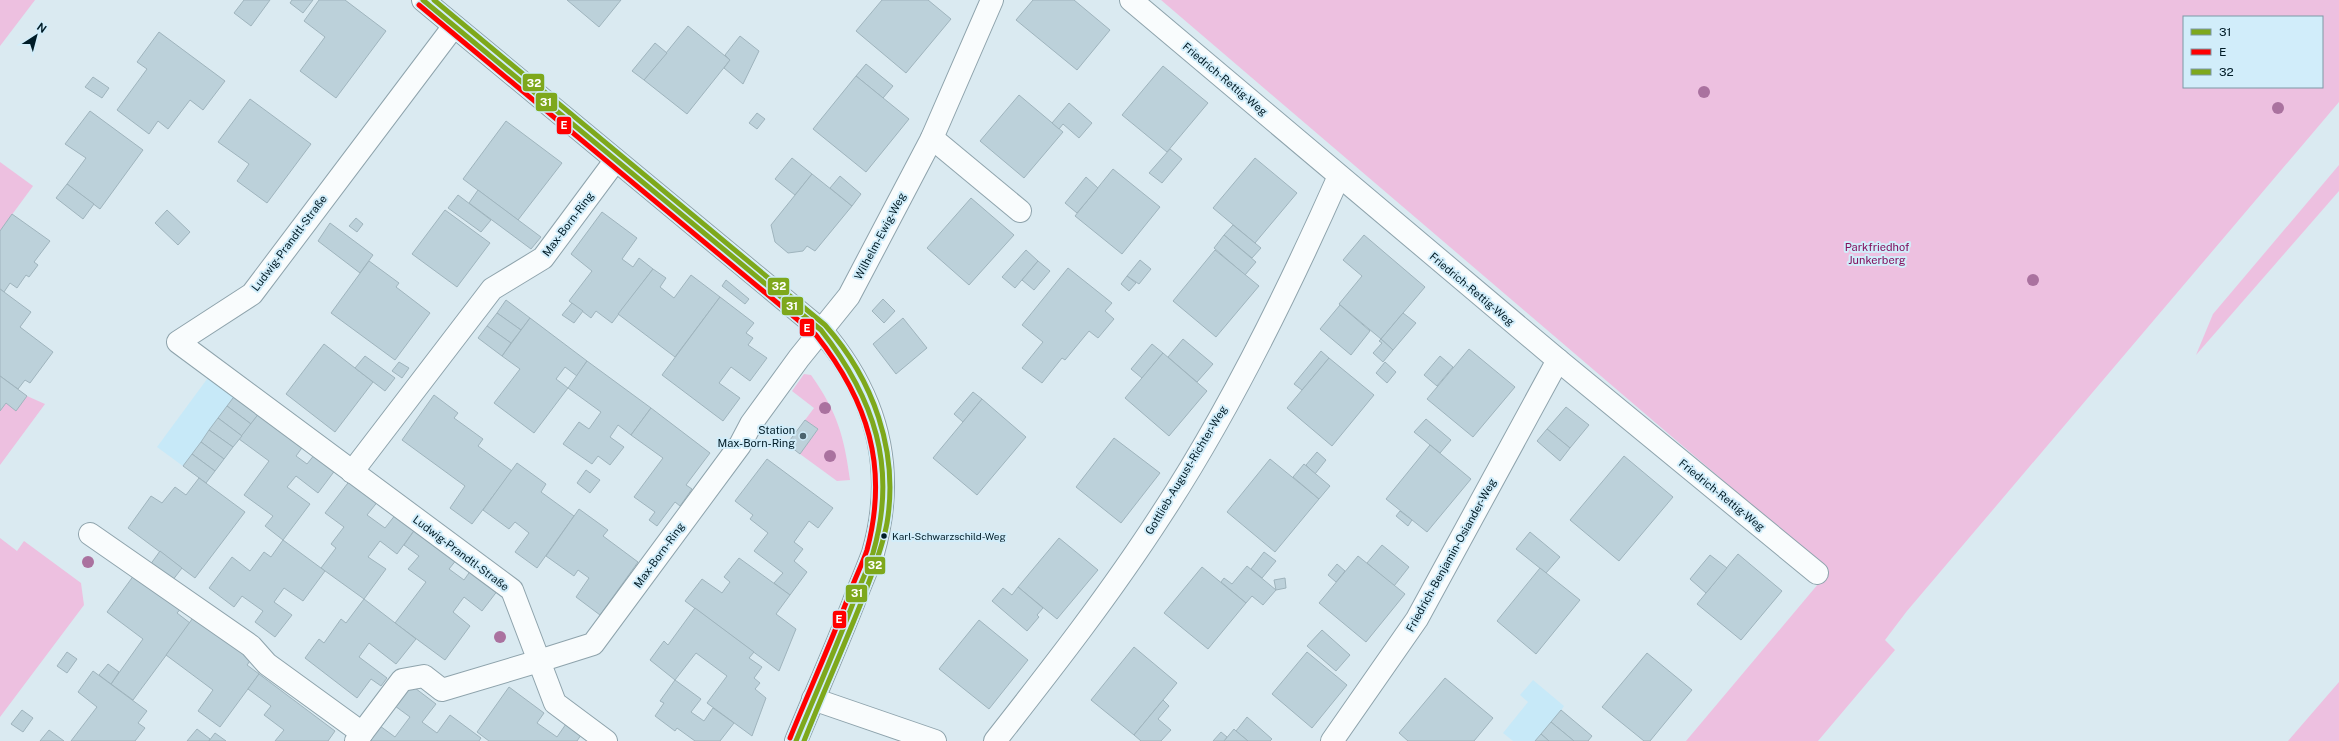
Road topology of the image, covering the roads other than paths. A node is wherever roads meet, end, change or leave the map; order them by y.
1 (424, 0) edge
2 (992, 0) edge
3 (1131, 0) edge
4 (454, 26) junction
5 (932, 138) junction
6 (615, 161) junction
7 (1339, 176) junction
8 (1020, 211) dead end
9 (821, 330) junction
10 (1558, 360) junction
11 (352, 472) junction
12 (90, 534) dead end
13 (1818, 573) dead end
14 (539, 661) junction
15 (814, 698) junction
16 (359, 737) edge
17 (606, 741) edge
18 (796, 741) edge
19 (935, 741) edge
20 (996, 741) edge
21 (1332, 741) edge

1 - 4 street
2 - 5 street, Wilhelm-Ewig-Weg
3 - 7 street, Friedrich-Rettig-Weg
4 - 6 street
4 - 11 street, Ludwig-Prandtl-Straße
5 - 8 street
5 - 9 street, Wilhelm-Ewig-Weg
6 - 9 street
6 - 11 street, Max-Born-Ring
7 - 10 street, Friedrich-Rettig-Weg
7 - 20 street, Gottlieb-August-Richter-Weg
9 - 14 street, Max-Born-Ring
9 - 15 street
10 - 13 street, Friedrich-Rettig-Weg
10 - 21 street, Friedrich-Benjamin-Osiander-Weg
11 - 14 street, Ludwig-Prandtl-Straße
12 - 16 street
14 - 16 street
14 - 17 street
15 - 18 street
15 - 19 street

